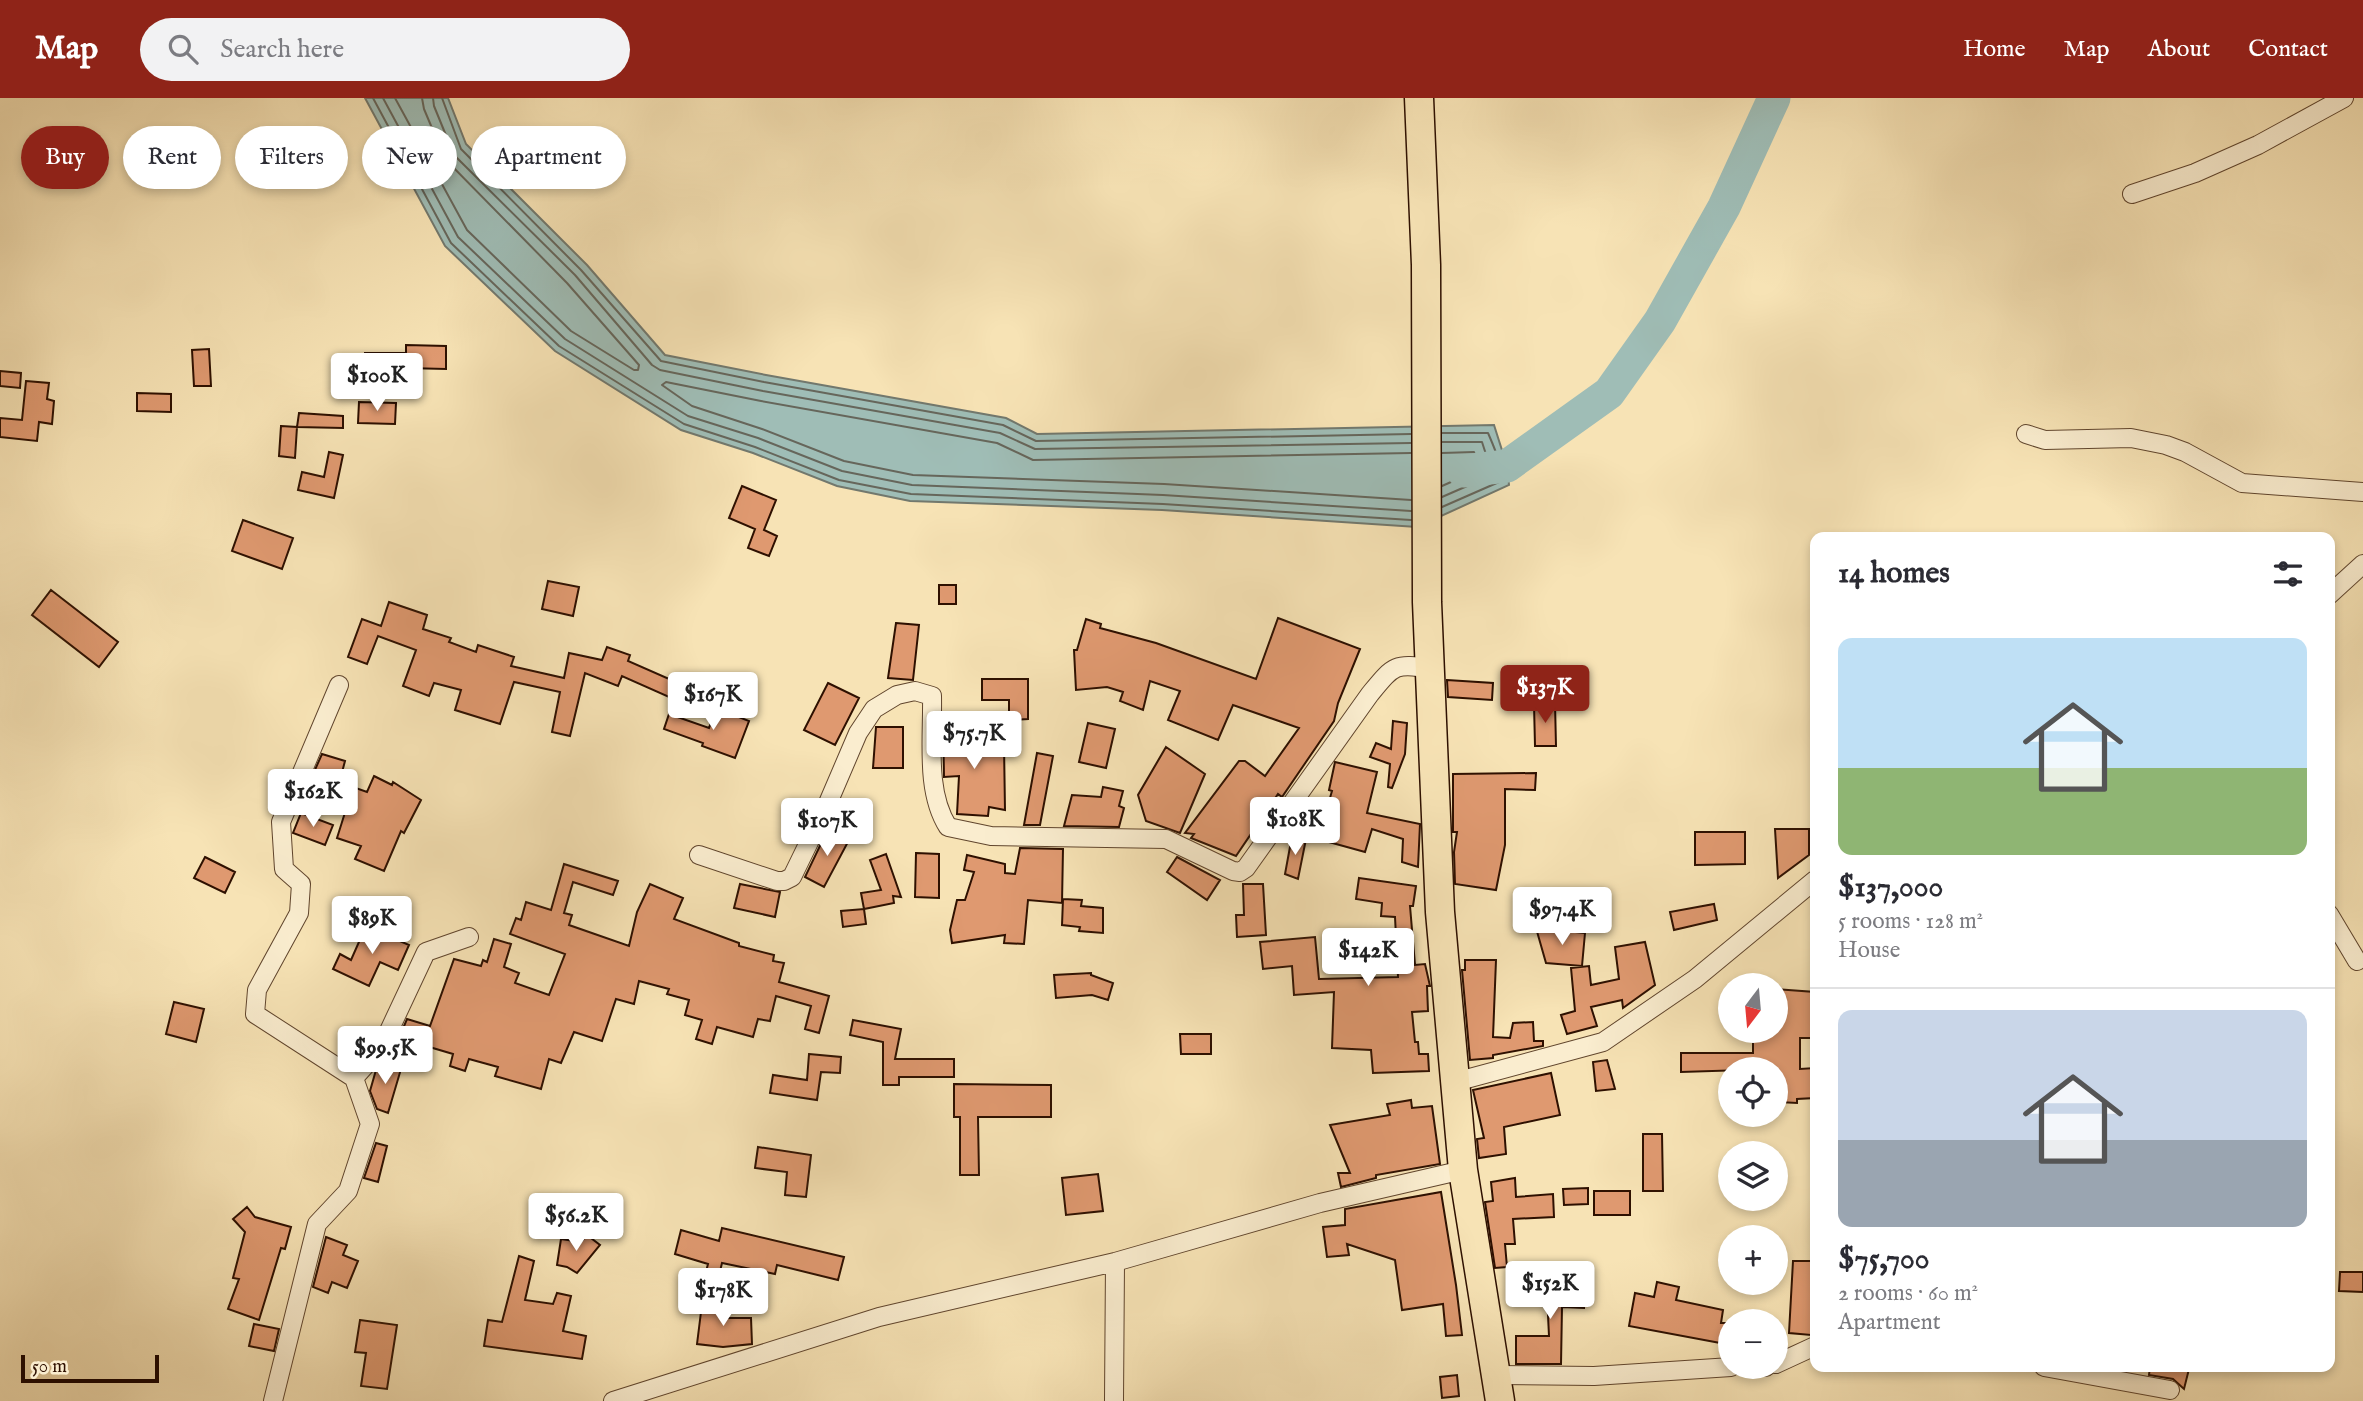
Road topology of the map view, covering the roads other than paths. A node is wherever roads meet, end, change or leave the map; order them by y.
1 (1419, 98) edge
2 (2344, 98) edge
3 (2132, 194) dead end
4 (2026, 434) dead end
5 (2363, 492) edge
6 (2363, 564) edge
7 (2335, 590) edge
8 (1431, 669) junction
9 (339, 685) dead end
10 (699, 855) dead end
11 (1810, 884) edge
12 (2335, 924) edge
13 (469, 937) dead end
14 (2357, 961) dead end
15 (354, 1079) junction
16 (1455, 1082) junction
17 (1464, 1170) junction
18 (1115, 1262) junction
19 (1810, 1348) edge
20 (1788, 1358) edge
21 (1718, 1368) edge
22 (2071, 1372) edge
23 (1498, 1388) edge
24 (2170, 1390) dead end
25 (272, 1401) edge
26 (613, 1401) edge
27 (1114, 1401) edge

1 - 8 main road
2 - 3 street
4 - 5 street
6 - 7 street
8 - 10 street
8 - 16 main road
9 - 15 street
11 - 16 street
12 - 14 street
13 - 15 street
15 - 25 street
16 - 17 main road
17 - 18 street
17 - 23 main road
18 - 26 street
18 - 27 street
19 - 20 street
21 - 23 street
22 - 24 street

